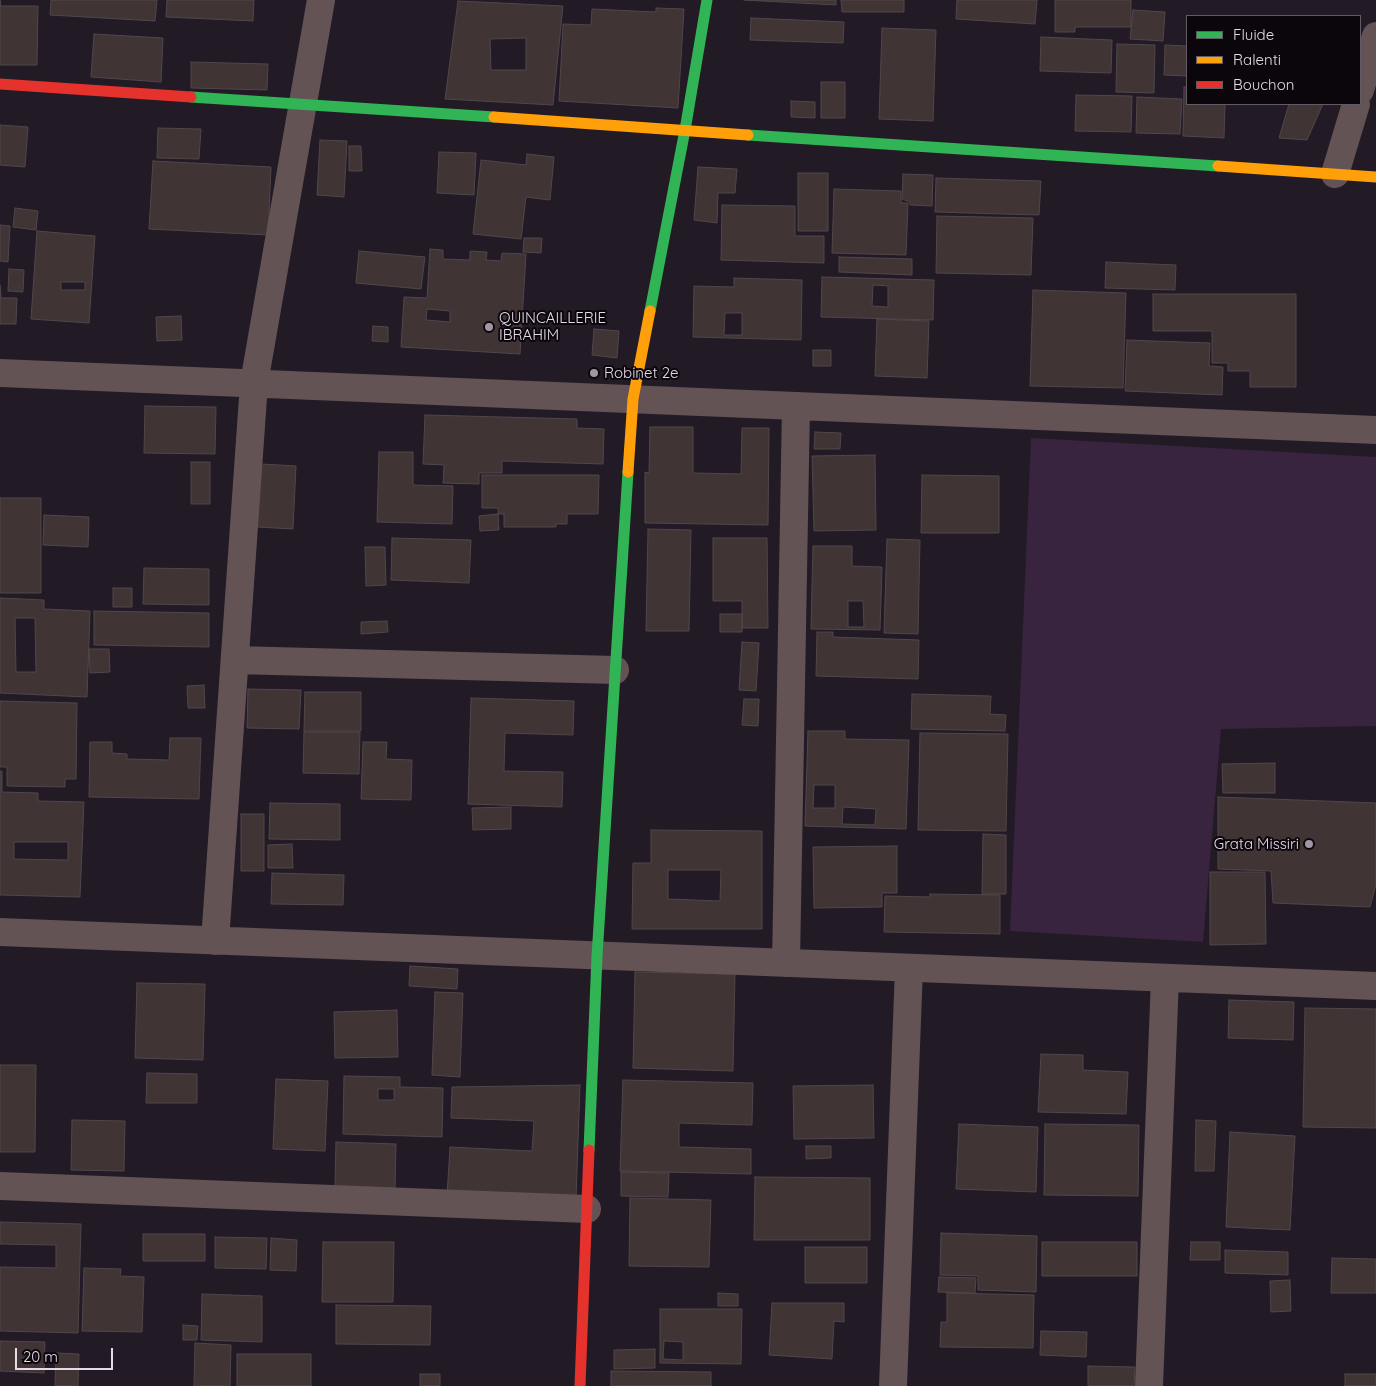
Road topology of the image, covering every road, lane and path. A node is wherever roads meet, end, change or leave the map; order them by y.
1 (321, 0) edge
2 (707, 0) edge
3 (1376, 36) edge
4 (0, 84) edge
5 (1361, 87) edge
6 (302, 104) junction
7 (1356, 105) edge
8 (685, 130) junction
9 (1335, 174) junction
10 (1376, 176) edge
11 (0, 373) edge
12 (254, 383) junction
13 (633, 399) junction
14 (796, 406) junction
15 (1376, 430) edge
16 (235, 660) junction
17 (616, 670) junction
18 (0, 932) edge
19 (215, 941) junction
20 (597, 956) junction
21 (786, 963) junction
22 (909, 968) junction
23 (1165, 978) junction
24 (1376, 986) edge
25 (0, 1186) edge
26 (587, 1209) junction
27 (580, 1386) edge
28 (893, 1386) edge
29 (1149, 1386) edge

1 - 6 street
2 - 8 street
3 - 5 street
4 - 6 street
6 - 8 street
6 - 12 street
7 - 9 street
8 - 9 street
8 - 13 street
9 - 10 street
11 - 12 street
12 - 13 street
12 - 16 street
13 - 14 street
13 - 17 street
14 - 15 street
14 - 21 street
16 - 17 street
16 - 19 street
17 - 20 street
18 - 19 street
19 - 20 street
20 - 21 street
20 - 26 street
21 - 22 street
22 - 23 street
22 - 28 street
23 - 24 street
23 - 29 street
25 - 26 street
26 - 27 street

